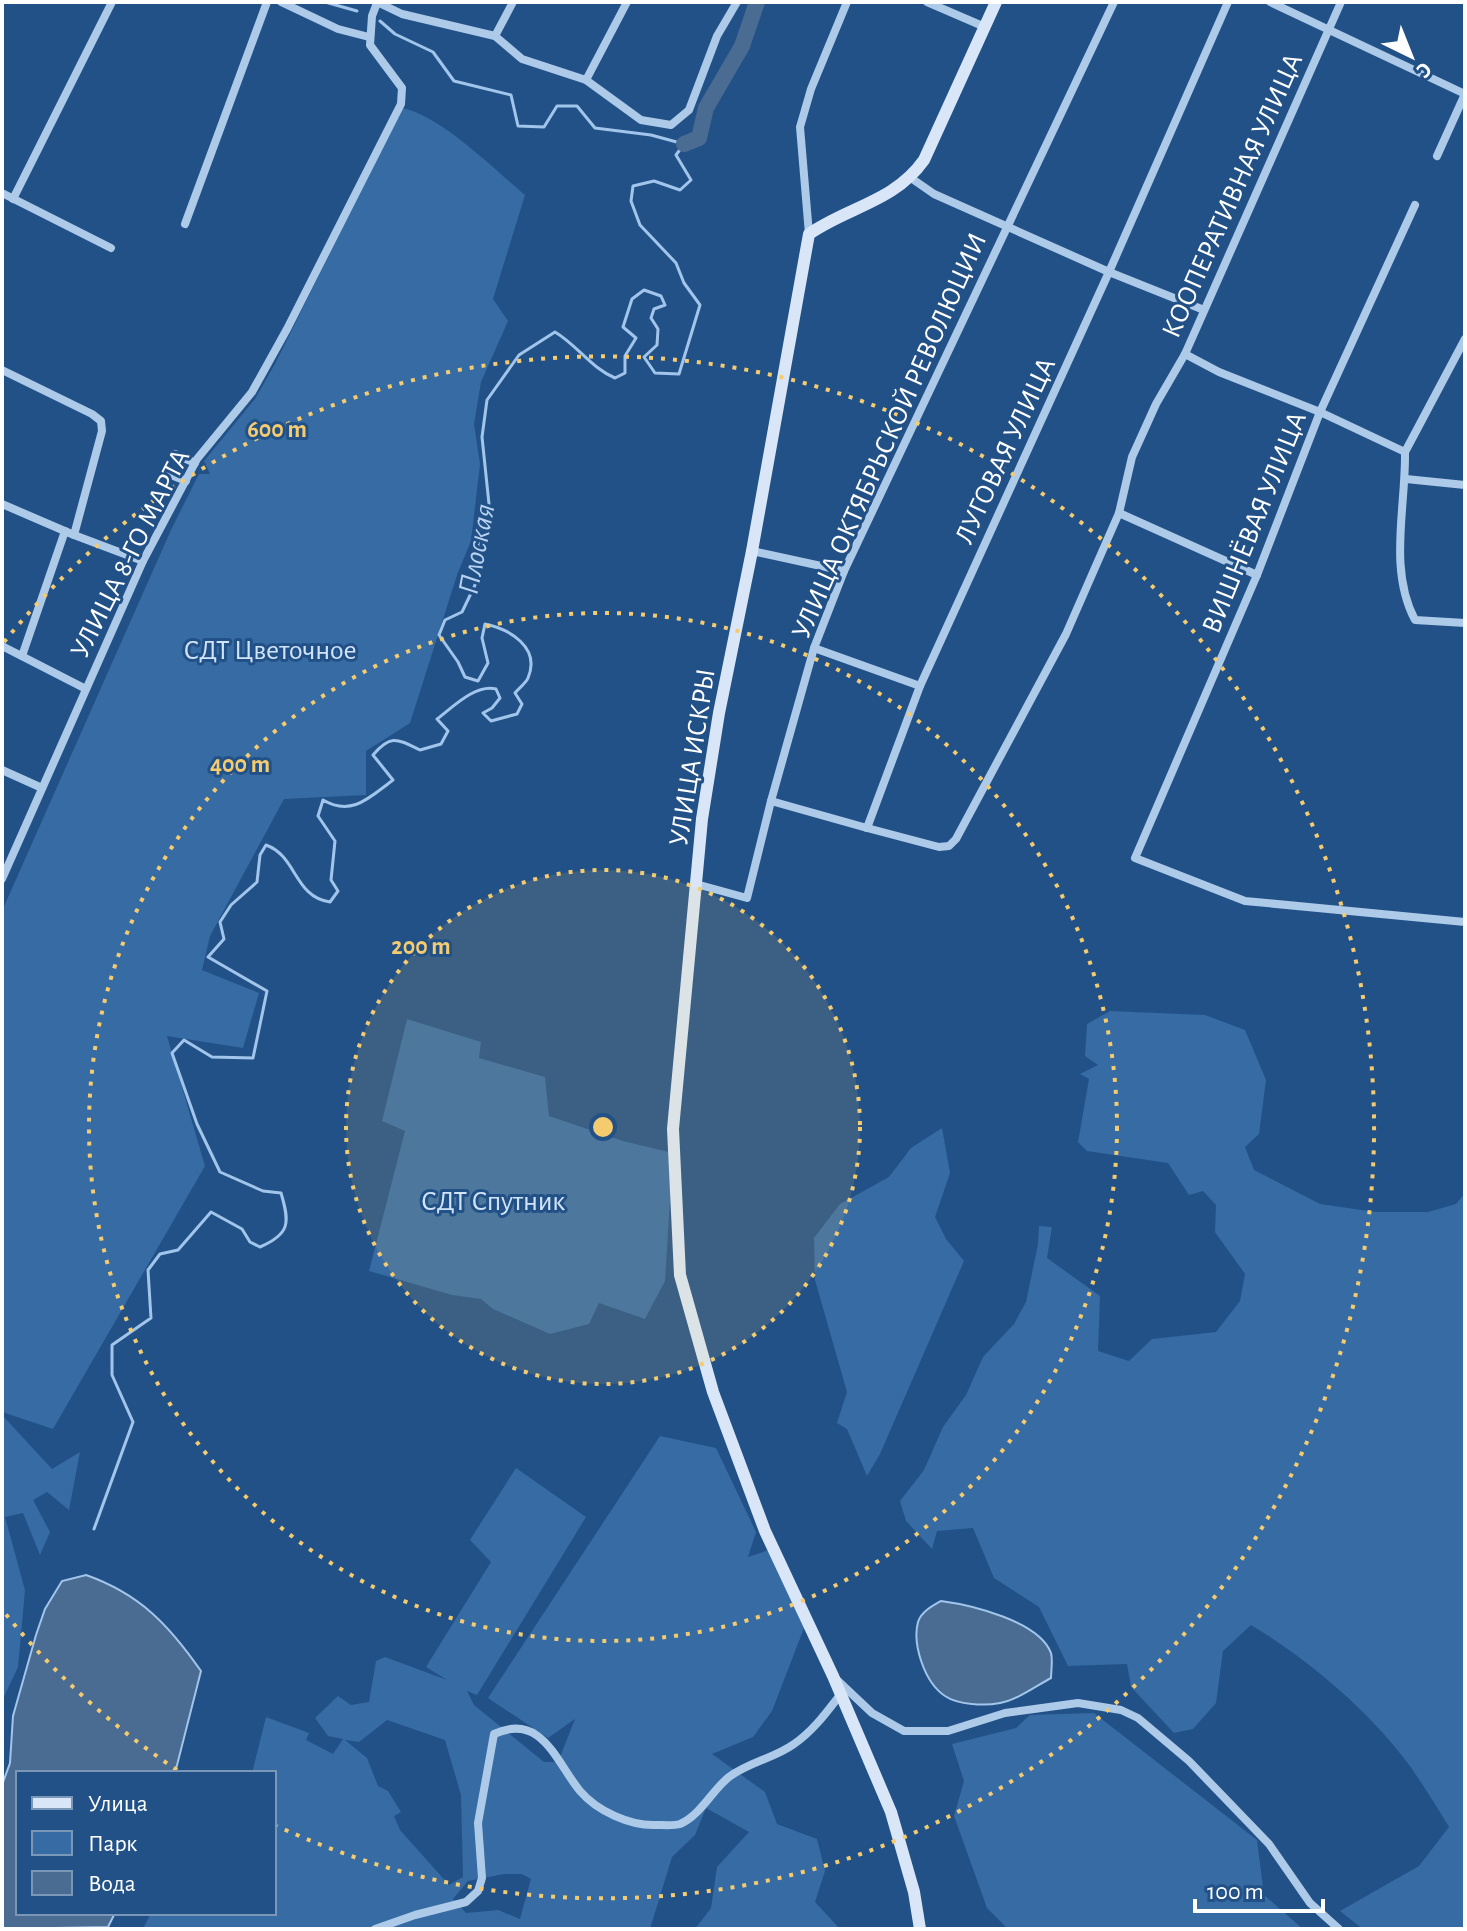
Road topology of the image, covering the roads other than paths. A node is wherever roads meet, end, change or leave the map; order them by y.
1 (112, 2) edge
2 (267, 2) edge
3 (281, 2) edge
4 (377, 2) edge
5 (513, 2) edge
6 (627, 2) edge
7 (737, 2) edge
8 (847, 2) edge
9 (927, 2) edge
10 (996, 2) edge
11 (1114, 2) edge
12 (1228, 2) edge
13 (1270, 2) edge
14 (1341, 2) edge
15 (985, 27) junction
16 (1329, 29) junction
17 (495, 36) junction
18 (369, 37) junction
19 (586, 80) junction
20 (1465, 94) edge
21 (1437, 156) dead end
22 (911, 178) junction
23 (2, 193) edge
24 (13, 199) junction
25 (1415, 205) dead end
26 (185, 224) dead end
27 (1007, 226) junction
28 (809, 234) junction
29 (111, 248) dead end
30 (1109, 272) junction
31 (1204, 310) junction
32 (1465, 339) edge
33 (1185, 354) junction
34 (2, 370) edge
35 (1320, 412) junction
36 (1405, 452) junction
37 (175, 454) dead end
38 (195, 463) junction
39 (166, 473) dead end
40 (1406, 479) junction
41 (186, 481) junction
42 (1465, 485) edge
43 (2, 504) edge
44 (1119, 513) junction
45 (65, 531) junction
46 (74, 535) junction
47 (752, 551) junction
48 (143, 561) junction
49 (844, 571) junction
50 (1257, 575) junction
51 (1465, 623) edge
52 (2, 646) edge
53 (814, 648) junction
54 (22, 656) junction
55 (920, 686) junction
56 (86, 689) junction
57 (2, 770) edge
58 (42, 788) junction
59 (771, 801) junction
60 (867, 828) junction
61 (2, 879) edge
62 (696, 884) junction
63 (1465, 922) edge
64 (833, 1676) junction
65 (840, 1695) junction
66 (375, 1929) edge
67 (920, 1929) edge
68 (1339, 1929) edge

1 - 24 street
2 - 26 street
3 - 18 street
4 - 17 street
4 - 18 street
5 - 17 street
6 - 19 street
7 - 19 street
8 - 28 street
9 - 15 street
10 - 15 main road
11 - 27 street, УЛИЦА ОКТЯБРЬСКОЙ РЕВОЛЮЦИИ
12 - 30 street, ЛУГОВАЯ УЛИЦА
13 - 16 street
14 - 16 street, КООПЕРАТИВНАЯ УЛИЦА
15 - 22 main road
16 - 20 street
16 - 31 street, КООПЕРАТИВНАЯ УЛИЦА
17 - 19 street
18 - 38 street, УЛИЦА 8-ГО МАРТА
20 - 21 street
22 - 27 street
22 - 28 main road
23 - 24 street
24 - 29 street
25 - 35 street, ВИШНЁВАЯ УЛИЦА
27 - 30 street
27 - 49 street, УЛИЦА ОКТЯБРЬСКОЙ РЕВОЛЮЦИИ
28 - 47 main road, УЛИЦА ИСКРЫ
30 - 31 street
30 - 55 street, ЛУГОВАЯ УЛИЦА
31 - 33 street, КООПЕРАТИВНАЯ УЛИЦА
32 - 36 street
33 - 35 street
33 - 44 street, КООПЕРАТИВНАЯ УЛИЦА
34 - 46 street
35 - 36 street
35 - 50 street, ВИШНЁВАЯ УЛИЦА
36 - 40 street
37 - 38 street
38 - 41 street, УЛИЦА 8-ГО МАРТА
39 - 41 street
40 - 42 street
40 - 51 street
41 - 48 street, УЛИЦА 8-ГО МАРТА
43 - 45 street
44 - 50 street
44 - 60 street, КООПЕРАТИВНАЯ УЛИЦА
45 - 46 street
45 - 54 street
46 - 48 street
47 - 49 street
47 - 62 main road, УЛИЦА ИСКРЫ
48 - 56 street, УЛИЦА 8-ГО МАРТА
49 - 53 street, УЛИЦА ОКТЯБРЬСКОЙ РЕВОЛЮЦИИ
50 - 63 street, ВИШНЁВАЯ УЛИЦА
52 - 54 street
53 - 55 street
53 - 59 street, УЛИЦА ОКТЯБРЬСКОЙ РЕВОЛЮЦИИ
54 - 56 street
55 - 60 street, ЛУГОВАЯ УЛИЦА
56 - 58 street, УЛИЦА 8-ГО МАРТА
57 - 58 street
58 - 61 street, УЛИЦА 8-ГО МАРТА
59 - 60 street
59 - 62 street, УЛИЦА ОКТЯБРЬСКОЙ РЕВОЛЮЦИИ
62 - 64 main road, УЛИЦА ИСКРЫ
64 - 65 main road, УЛИЦА ИСКРЫ
64 - 68 street
65 - 66 street
65 - 67 main road, УЛИЦА ИСКРЫ

